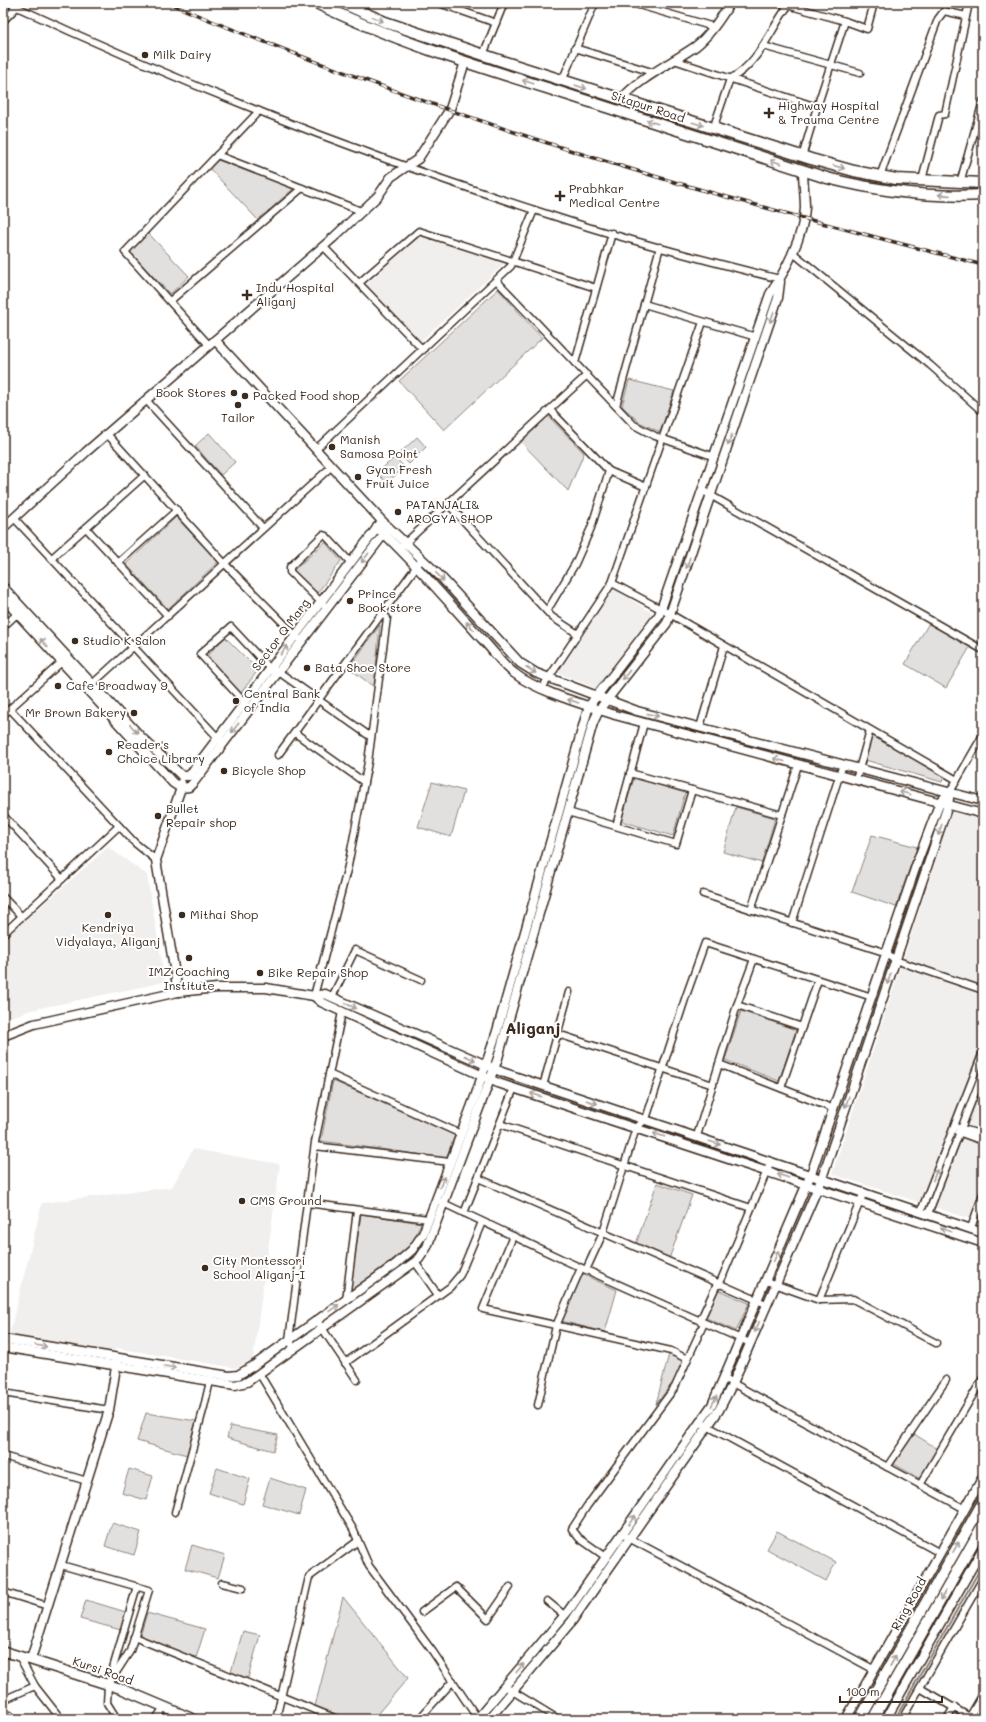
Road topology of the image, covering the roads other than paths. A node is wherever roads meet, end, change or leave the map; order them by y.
1 (8, 3) edge
2 (316, 3) edge
3 (342, 3) edge
4 (439, 3) edge
5 (504, 3) edge
6 (595, 3) edge
7 (730, 3) edge
8 (780, 3) edge
9 (874, 3) edge
10 (969, 3) edge
11 (636, 4) edge
12 (789, 4) edge
13 (17, 7) junction
14 (966, 16) junction
15 (3, 21) edge
16 (845, 21) junction
17 (496, 23) junction
18 (714, 27) junction
19 (762, 46) junction
20 (576, 48) junction
21 (483, 55) junction
22 (674, 60) junction
23 (464, 62) junction
24 (831, 64) junction
25 (655, 73) junction
26 (860, 73) dead end
27 (730, 79) junction
28 (562, 81) junction
29 (621, 100) junction
30 (983, 101) edge
31 (817, 107) junction
32 (258, 111) junction
33 (713, 129) junction
34 (217, 155) junction
35 (802, 157) junction
36 (406, 167) junction
37 (803, 170) junction
38 (880, 176) junction
39 (922, 180) junction
40 (960, 183) junction
41 (983, 183) edge
42 (302, 188) junction
43 (983, 195) edge
44 (534, 210) junction
45 (361, 211) junction
46 (612, 233) junction
47 (323, 246) junction
48 (660, 247) junction
49 (792, 252) junction
50 (513, 262) junction
51 (780, 279) junction
52 (497, 281) junction
53 (359, 283) junction
54 (596, 288) junction
55 (170, 301) junction
56 (644, 304) junction
57 (703, 322) junction
58 (756, 337) junction
59 (212, 342) junction
60 (423, 350) junction
61 (575, 363) junction
62 (587, 375) junction
63 (146, 400) junction
64 (616, 406) junction
65 (550, 410) junction
66 (983, 412) edge
67 (107, 434) junction
68 (664, 439) junction
69 (316, 449) junction
70 (715, 457) junction
71 (332, 466) junction
72 (609, 471) junction
73 (145, 475) junction
74 (646, 487) junction
75 (703, 491) junction
76 (711, 497) junction
77 (448, 504) junction
78 (176, 510) junction
79 (14, 518) junction
80 (380, 524) junction
81 (3, 528) edge
82 (86, 528) junction
83 (263, 528) junction
84 (387, 531) junction
85 (402, 546) junction
86 (52, 558) junction
87 (422, 559) junction
88 (118, 563) junction
89 (351, 563) junction
90 (225, 564) junction
91 (416, 566) junction
92 (612, 583) junction
93 (3, 587) edge
94 (3, 598) edge
95 (324, 605) junction
96 (661, 610) junction
97 (20, 611) junction
98 (547, 612) junction
99 (382, 613) junction
100 (670, 614) junction
101 (168, 616) junction
102 (3, 627) edge
103 (578, 634) junction
104 (299, 639) junction
105 (724, 646) junction
106 (134, 647) junction
107 (983, 650) edge
108 (64, 659) junction
109 (274, 670) junction
110 (548, 678) junction
111 (93, 683) junction
112 (542, 688) junction
113 (86, 690) junction
114 (598, 696) junction
115 (319, 700) junction
116 (607, 700) junction
117 (245, 703) junction
118 (589, 706) junction
119 (10, 709) junction
120 (599, 710) junction
121 (3, 716) edge
122 (644, 723) junction
123 (700, 727) junction
124 (870, 730) junction
125 (295, 733) junction
126 (983, 736) edge
127 (371, 737) junction
128 (221, 741) junction
129 (278, 755) dead end
130 (843, 764) junction
131 (798, 765) junction
132 (859, 768) junction
133 (630, 773) junction
134 (182, 776) junction
135 (839, 776) junction
136 (856, 780) junction
137 (957, 780) junction
138 (364, 782) junction
139 (181, 788) junction
140 (692, 790) junction
141 (950, 792) junction
142 (983, 801) edge
143 (940, 802) junction
144 (948, 805) junction
145 (568, 812) junction
146 (983, 814) edge
147 (3, 815) edge
148 (782, 815) junction
149 (119, 826) junction
150 (616, 826) junction
151 (156, 860) junction
152 (62, 879) junction
153 (703, 894) dead end
154 (3, 897) edge
155 (751, 910) junction
156 (22, 917) junction
157 (792, 923) junction
158 (529, 931) junction
159 (3, 934) edge
160 (886, 954) junction
161 (754, 959) junction
162 (895, 960) junction
163 (421, 980) dead end
164 (818, 980) junction
165 (983, 990) edge
166 (178, 992) junction
167 (569, 992) dead end
168 (314, 996) junction
169 (332, 997) junction
170 (872, 997) junction
171 (737, 1005) junction
172 (342, 1012) junction
173 (802, 1027) junction
174 (558, 1034) junction
175 (3, 1036) edge
176 (983, 1052) edge
177 (719, 1064) junction
178 (486, 1065) junction
179 (980, 1067) edge
180 (494, 1069) junction
181 (662, 1069) junction
182 (983, 1072) edge
183 (329, 1074) junction
184 (482, 1076) junction
185 (490, 1079) junction
186 (713, 1085) junction
187 (543, 1086) junction
188 (514, 1088) junction
189 (781, 1088) junction
190 (834, 1108) junction
191 (646, 1119) junction
192 (500, 1124) junction
193 (636, 1128) junction
194 (953, 1129) junction
195 (960, 1131) junction
196 (461, 1134) junction
197 (983, 1135) edge
198 (697, 1136) junction
199 (983, 1141) edge
200 (315, 1146) junction
201 (771, 1161) junction
202 (450, 1162) junction
203 (623, 1167) junction
204 (767, 1171) junction
205 (811, 1174) junction
206 (478, 1178) junction
207 (822, 1178) junction
208 (807, 1184) junction
209 (817, 1187) junction
210 (864, 1192) junction
211 (983, 1194) edge
212 (436, 1200) junction
213 (860, 1201) junction
214 (307, 1203) junction
215 (443, 1204) junction
216 (751, 1208) junction
217 (357, 1210) junction
218 (464, 1213) junction
219 (925, 1213) junction
220 (428, 1219) junction
221 (482, 1222) junction
222 (971, 1228) junction
223 (983, 1232) edge
224 (603, 1233) junction
225 (513, 1236) junction
226 (983, 1243) edge
227 (415, 1262) junction
228 (584, 1269) junction
229 (766, 1281) junction
230 (718, 1284) junction
231 (775, 1284) junction
232 (438, 1296) junction
233 (346, 1300) junction
234 (819, 1300) junction
235 (758, 1301) junction
236 (766, 1304) junction
237 (317, 1321) junction
238 (702, 1322) junction
239 (556, 1326) junction
240 (322, 1329) junction
241 (741, 1339) junction
242 (3, 1340) edge
243 (289, 1340) junction
244 (750, 1343) junction
245 (936, 1343) dead end
246 (3, 1347) edge
247 (294, 1348) junction
248 (687, 1359) junction
249 (117, 1362) junction
250 (345, 1363) junction
251 (259, 1373) junction
252 (210, 1377) junction
253 (983, 1378) edge
254 (725, 1379) junction
255 (357, 1380) dead end
256 (946, 1380) dead end
257 (733, 1383) junction
258 (3, 1393) edge
259 (538, 1405) dead end
260 (109, 1410) junction
261 (700, 1422) junction
262 (708, 1426) junction
263 (3, 1456) edge
264 (886, 1467) junction
265 (983, 1477) edge
266 (87, 1481) junction
267 (920, 1485) junction
268 (983, 1502) edge
269 (965, 1509) junction
270 (175, 1512) dead end
271 (983, 1525) edge
272 (622, 1534) junction
273 (630, 1539) junction
274 (358, 1540) junction
275 (983, 1548) edge
276 (940, 1553) junction
277 (606, 1557) junction
278 (61, 1565) junction
279 (983, 1578) edge
280 (222, 1583) dead end
281 (137, 1586) junction
282 (510, 1587) dead end
283 (243, 1588) dead end
284 (3, 1592) edge
285 (547, 1601) dead end
286 (48, 1606) junction
287 (422, 1612) dead end
288 (564, 1615) junction
289 (134, 1637) junction
290 (3, 1651) edge
291 (19, 1656) junction
292 (31, 1659) junction
293 (873, 1669) junction
294 (452, 1681) junction
295 (108, 1685) junction
296 (35, 1686) junction
297 (504, 1686) junction
298 (920, 1688) junction
299 (513, 1691) junction
300 (983, 1694) edge
301 (281, 1696) junction
302 (3, 1700) edge
303 (164, 1707) junction
304 (954, 1707) junction
305 (972, 1717) edge
306 (61, 1719) edge
307 (117, 1719) edge
308 (156, 1719) edge
309 (193, 1719) edge
310 (276, 1719) edge
311 (337, 1719) edge
312 (419, 1719) edge
313 (477, 1719) edge
314 (489, 1719) edge
315 (558, 1719) edge
316 (846, 1719) edge
317 (860, 1719) edge
318 (873, 1719) edge
319 (886, 1719) edge
320 (902, 1719) edge
321 (946, 1719) edge

1 - 13 street
2 - 23 main road, Sitapur Road
3 -> 21 main road, Sitapur Road
4 - 17 street
5 - 17 street
6 - 20 street
7 - 18 street
8 - 12 street
9 - 16 street
10 - 14 street
11 - 18 street
12 - 16 street
12 - 19 street
13 - 15 street
13 - 32 street
14 - 38 street
14 - 39 street
16 - 24 street
17 - 21 street
18 - 22 street
19 - 24 street
19 - 27 street
20 - 25 street
20 - 28 street
21 - 28 main road, Sitapur Road
22 - 25 street
22 - 27 street
23 - 36 street
37 -> 23 main road, Sitapur Road
24 - 26 street
24 - 31 street
25 - 29 street
27 - 31 street
27 - 33 street
28 -> 29 main road, Sitapur Road
29 -> 33 main road, Sitapur Road
30 - 40 street
31 - 35 street
32 - 34 street
32 - 36 street
33 - 35 main road, Sitapur Road
34 - 42 street
34 - 55 street
35 -> 38 main road, Sitapur Road
36 - 44 street
36 - 45 street
43 -> 37 main road, Sitapur Road
37 - 49 street
38 - 39 main road, Sitapur Road
39 - 40 main road, Sitapur Road
40 - 41 main road, Sitapur Road
42 - 45 street
42 - 55 street
44 - 46 street
44 - 50 street
45 - 47 street
46 - 48 street
46 - 54 street
47 - 53 street
47 - 59 street
48 - 51 street
48 - 56 street
49 - 51 street
49 - 66 street
50 - 52 street
50 - 53 street
50 - 54 street
51 - 58 street
51 -> 76 street
52 - 60 street
52 - 61 street
53 - 60 street
54 - 61 street
55 - 59 street
56 - 57 street
56 - 64 street
57 - 58 street
57 - 68 street
58 - 70 street
59 - 63 street
59 - 69 street
60 - 69 street
61 - 62 street
62 - 64 street
62 - 65 street
63 - 67 street
63 - 83 street
64 - 68 street
65 - 72 street
65 - 77 street
67 - 73 street
67 - 79 street
68 - 70 street
68 - 74 street
69 - 71 street
70 - 75 street
71 - 80 street
71 - 83 street
72 - 74 street
72 - 98 street
73 - 78 street
73 - 82 street
74 - 92 street
75 - 76 street
75 - 96 street
76 -> 100 street
76 - 107 street
77 - 85 street
77 - 98 street
78 - 88 street
78 - 90 street
79 - 81 street
79 - 86 street
80 - 84 street
80 - 89 street, Sector Q Marg
82 - 86 street
82 - 88 street
83 - 90 street
84 - 85 street
84 -> 95 street
85 - 87 street
85 - 91 street
86 - 106 street
87 - 91 street
87 -> 110 street
88 - 101 street
89 - 95 street, Sector Q Marg
89 - 95 street
90 - 101 street
90 - 104 street
91 - 99 street
112 -> 91 street
92 - 96 street
92 - 103 street
93 - 97 street
94 - 97 street
95 - 104 street
96 - 100 street
96 - 114 street
97 - 102 street
97 - 108 street
98 - 103 street
99 - 115 street
99 - 127 street
100 - 105 street
100 -> 116 street
101 - 106 street
103 - 110 street
104 - 109 street
105 - 123 street
105 - 124 street
106 - 111 street
106 - 128 street
108 - 111 street
108 - 113 street
108 - 119 street
109 - 115 street
109 - 117 street, Sector Q Marg
109 - 117 street
109 -> 128 street
110 - 112 street
110 - 114 street
111 - 113 street
111 -> 134 street
118 -> 112 street
113 - 139 street
114 - 116 street
114 - 118 street
115 - 125 street
115 - 127 street
116 - 120 street
116 -> 123 street
117 - 128 street, Sector Q Marg
118 - 120 street
118 - 158 street
119 - 121 street
119 - 149 street
120 - 122 street
120 - 145 street
131 -> 122 street
122 - 133 street
123 - 130 street
124 - 132 street
124 - 137 street
125 - 129 street
125 - 138 street
126 - 137 street
127 - 138 street
128 - 134 street, Sector Q Marg
128 - 139 street
130 - 132 street
130 - 135 street
131 - 135 street
131 - 148 street
132 - 136 street
132 - 141 street
133 - 140 street
133 - 150 street
134 - 139 street
135 - 136 street
135 - 157 street
143 -> 136 street
137 - 141 street
138 - 168 street
139 - 151 street
140 - 148 street
140 - 150 street
141 - 142 street
141 - 143 street
141 - 144 street
143 - 144 street
143 - 160 street
144 - 146 street
144 -> 162 street
145 - 150 street
145 - 158 street
147 - 152 street
148 - 155 street
149 - 151 street
149 - 152 street
151 - 166 street
152 - 156 street
153 - 155 street
154 - 156 street
155 - 157 street
156 - 159 street
157 - 160 street
158 - 178 street
158 - 180 street
160 - 162 street
160 - 170 street
161 - 164 street
161 - 171 street
161 - 181 street
162 - 165 street
162 -> 207 street
163 - 169 street
164 - 170 street
164 - 173 street
166 - 168 street
166 - 175 street
167 - 174 street
168 - 169 street
168 - 172 street
169 -> 178 street
170 - 190 street
171 - 173 street
171 - 177 street
172 - 183 street
172 - 184 street
173 - 189 street
174 - 181 street
174 - 187 street
176 - 179 street
177 - 186 street
177 - 189 street
178 - 180 street
178 - 184 street
179 - 194 street
180 - 185 street
180 - 187 street
181 - 186 street
181 - 191 street
182 - 195 street
183 - 196 street
183 - 200 street
184 - 185 street
184 - 196 street
185 - 188 street
185 - 215 street
186 - 198 street
187 -> 191 street
188 - 192 street
193 -> 188 street
189 - 190 street
190 - 205 street
191 - 193 street
191 - 198 street
192 - 203 street
192 - 206 street
193 - 203 street
204 -> 193 street
194 - 195 street
219 -> 194 street
195 - 197 street
195 - 199 street
195 - 219 street
196 - 202 street
198 -> 201 street
200 - 202 street
200 - 214 street
201 - 204 street
201 - 205 street
212 -> 202 street
203 - 216 street
203 - 224 street
208 -> 204 street
204 - 216 street
205 - 207 street
205 - 208 street
206 - 218 street
206 - 224 street
207 - 209 street
207 - 210 street
208 - 209 street
229 -> 208 street
209 - 213 street
209 - 231 street
210 - 213 street
210 - 219 street
211 - 222 street
212 - 215 street
212 - 220 street
226 -> 213 street
213 - 234 street
214 - 217 street
214 - 243 street
215 - 218 street
215 - 227 street
216 - 230 street
217 - 220 street
217 - 233 street
218 - 221 street
219 - 222 street
220 - 233 street
221 - 225 street
221 - 232 street
222 - 223 street
224 - 228 street
224 - 230 street
225 - 228 street
225 - 239 street
227 - 232 street
227 - 240 street
228 - 238 street
228 - 239 street
229 - 231 street
229 - 235 street
230 - 235 street
230 - 238 street
231 - 234 street
231 - 236 street
232 - 250 street
237 -> 233 street
234 - 245 street
235 - 236 street
235 - 241 street
236 -> 244 street
237 - 240 street
237 - 243 street
238 - 241 street
238 - 248 street
239 - 248 street
239 - 259 street
240 - 247 street
240 - 250 street
241 - 244 street
241 - 254 street
242 -> 249 street
243 - 247 street
243 - 252 street
244 - 257 street
246 - 249 street
247 - 251 street
248 - 277 street
249 - 252 street
249 - 260 street
250 - 255 street
251 - 252 street
251 - 274 street
252 - 270 street
253 - 267 street
254 - 257 street
261 -> 254 street
256 - 264 street
257 - 262 street
257 - 264 street
258 - 260 street
260 - 266 street
261 - 262 street
272 -> 261 street
262 - 273 street
262 - 276 street
263 - 266 street
264 - 267 street
265 - 269 street
266 - 278 street
267 - 269 street
317 -> 268 main road, Ring Road
269 - 276 street
271 -> 318 main road, Ring Road
272 - 273 street
272 - 277 street
273 - 293 street
273 - 299 street
274 - 294 street
274 - 301 street
275 - 319 street
276 - 293 street
277 - 288 street
278 - 281 street
278 - 286 street
279 - 298 street
280 - 283 street
281 - 289 street
281 - 295 street
282 - 287 street
284 - 286 street
285 - 288 street
286 - 292 street
297 -> 288 street
289 - 295 street
289 - 301 street
290 - 291 main road, Kursi Road
291 - 292 main road, Kursi Road
291 - 296 street
292 - 295 main road, Kursi Road
293 - 316 street
294 - 312 street
294 - 313 street
295 - 303 main road, Kursi Road
295 - 307 street
296 - 302 street
296 - 306 street
297 - 299 street
297 - 313 street
298 - 304 street
298 - 320 street
299 - 314 street
299 - 315 street
300 - 305 street
301 - 310 street
301 - 311 street
303 - 308 street
303 - 309 main road, Kursi Road
304 - 305 street
304 - 321 street

